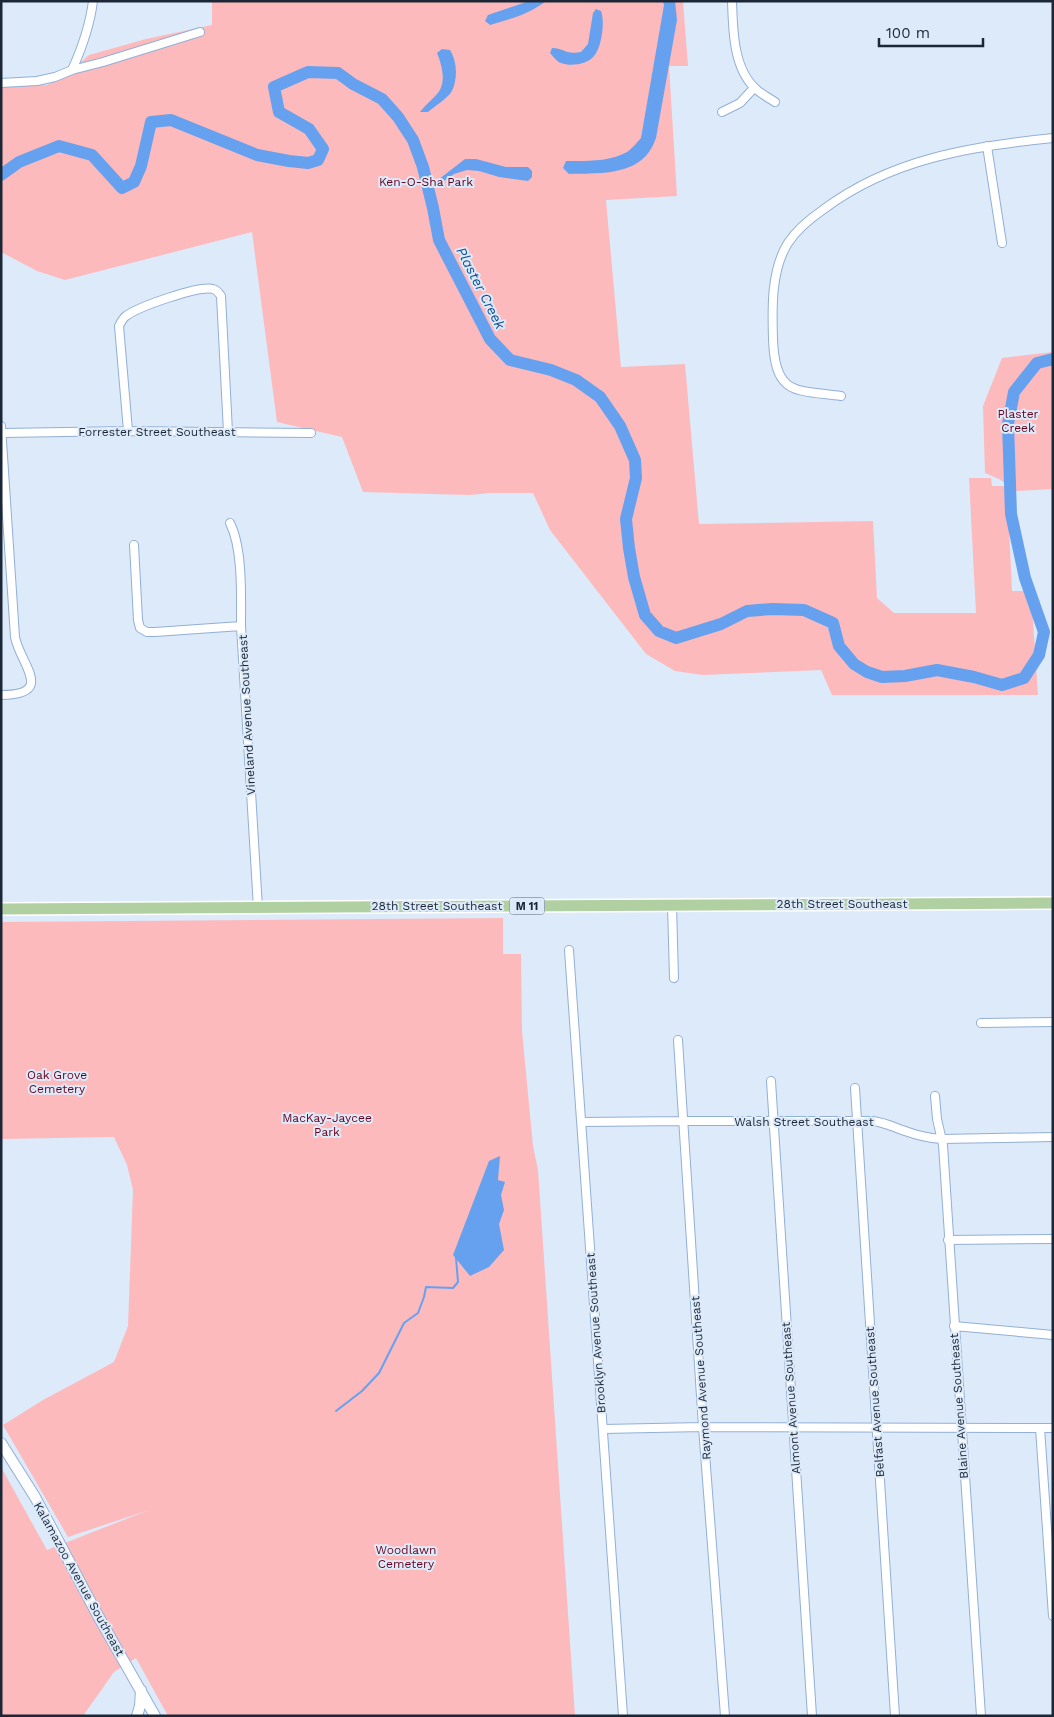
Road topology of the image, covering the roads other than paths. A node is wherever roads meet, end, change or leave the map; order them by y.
1 (93, 1) edge
2 (732, 1) edge
3 (200, 32) dead end
4 (72, 70) junction
5 (1, 83) edge
6 (754, 88) junction
7 (775, 102) dead end
8 (722, 112) dead end
9 (1053, 138) edge
10 (987, 146) junction
11 (1002, 243) dead end
12 (841, 396) dead end
13 (1, 426) edge
14 (128, 431) junction
15 (228, 432) junction
16 (2, 433) edge
17 (311, 433) dead end
18 (230, 522) dead end
19 (134, 545) dead end
20 (1, 569) edge
21 (10, 569) junction
22 (241, 626) junction
23 (1, 695) edge
24 (1053, 903) edge
25 (672, 905) junction
26 (258, 908) junction
27 (1, 909) edge
28 (569, 950) dead end
29 (674, 978) dead end
30 (1053, 1022) edge
31 (981, 1023) dead end
32 (678, 1040) dead end
33 (771, 1081) dead end
34 (855, 1088) dead end
35 (935, 1096) dead end
36 (684, 1121) junction
37 (857, 1121) junction
38 (582, 1122) junction
39 (773, 1122) junction
40 (1053, 1137) edge
41 (941, 1139) junction
42 (1053, 1239) edge
43 (948, 1240) junction
44 (954, 1326) junction
45 (1053, 1335) edge
46 (703, 1427) junction
47 (877, 1427) junction
48 (961, 1427) junction
49 (793, 1428) junction
50 (1040, 1428) junction
51 (1053, 1428) edge
52 (603, 1429) junction
53 (1, 1443) edge
54 (1053, 1616) edge
55 (140, 1689) junction
56 (138, 1716) edge
57 (155, 1716) edge
58 (623, 1716) edge
59 (725, 1716) edge
60 (812, 1716) edge
61 (895, 1716) edge
62 (980, 1716) edge

1 - 4 street
2 - 6 street
3 - 4 street
4 - 5 street
6 - 7 street
6 - 8 street
9 - 10 street
10 - 11 street
10 - 12 street
13 - 16 street
14 - 15 street, Forrester Street Southeast
14 - 15 street
14 - 16 street, Forrester Street Southeast
15 - 17 street, Forrester Street Southeast
16 - 21 street
18 - 22 street, Vineland Avenue Southeast
19 - 22 street
20 - 21 street
21 - 23 street
22 - 26 street, Vineland Avenue Southeast
24 - 25 main road, 28th Street Southeast / M 11
25 - 26 main road, 28th Street Southeast / M 11
25 - 29 street
26 - 27 main road, 28th Street Southeast / M 11
28 - 38 street, Brooklyn Avenue Southeast
30 - 31 street
32 - 36 street, Raymond Avenue Southeast
33 - 39 street, Almont Avenue Southeast
34 - 37 street, Belfast Avenue Southeast
35 - 41 street, Blaine Avenue Southeast
36 - 38 street, Walsh Street Southeast
36 - 39 street, Walsh Street Southeast
36 - 46 street, Raymond Avenue Southeast
37 - 39 street, Walsh Street Southeast
37 - 41 street, Walsh Street Southeast
37 - 47 street, Belfast Avenue Southeast
38 - 52 street, Brooklyn Avenue Southeast
39 - 49 street, Almont Avenue Southeast
40 - 41 street, Walsh Street Southeast
41 - 43 street, Blaine Avenue Southeast
42 - 43 street
43 - 44 street, Blaine Avenue Southeast
44 - 45 street
44 - 48 street, Blaine Avenue Southeast
46 - 49 street
46 - 52 street
46 - 59 street, Raymond Avenue Southeast
47 - 48 street
47 - 49 street
47 - 61 street, Belfast Avenue Southeast
48 - 50 street
48 - 62 street, Blaine Avenue Southeast
49 - 60 street, Almont Avenue Southeast
50 - 51 street
50 - 54 street
52 - 58 street, Brooklyn Avenue Southeast
53 - 55 main road, Kalamazoo Avenue Southeast
55 - 56 main road
55 - 57 main road, Kalamazoo Avenue Southeast

